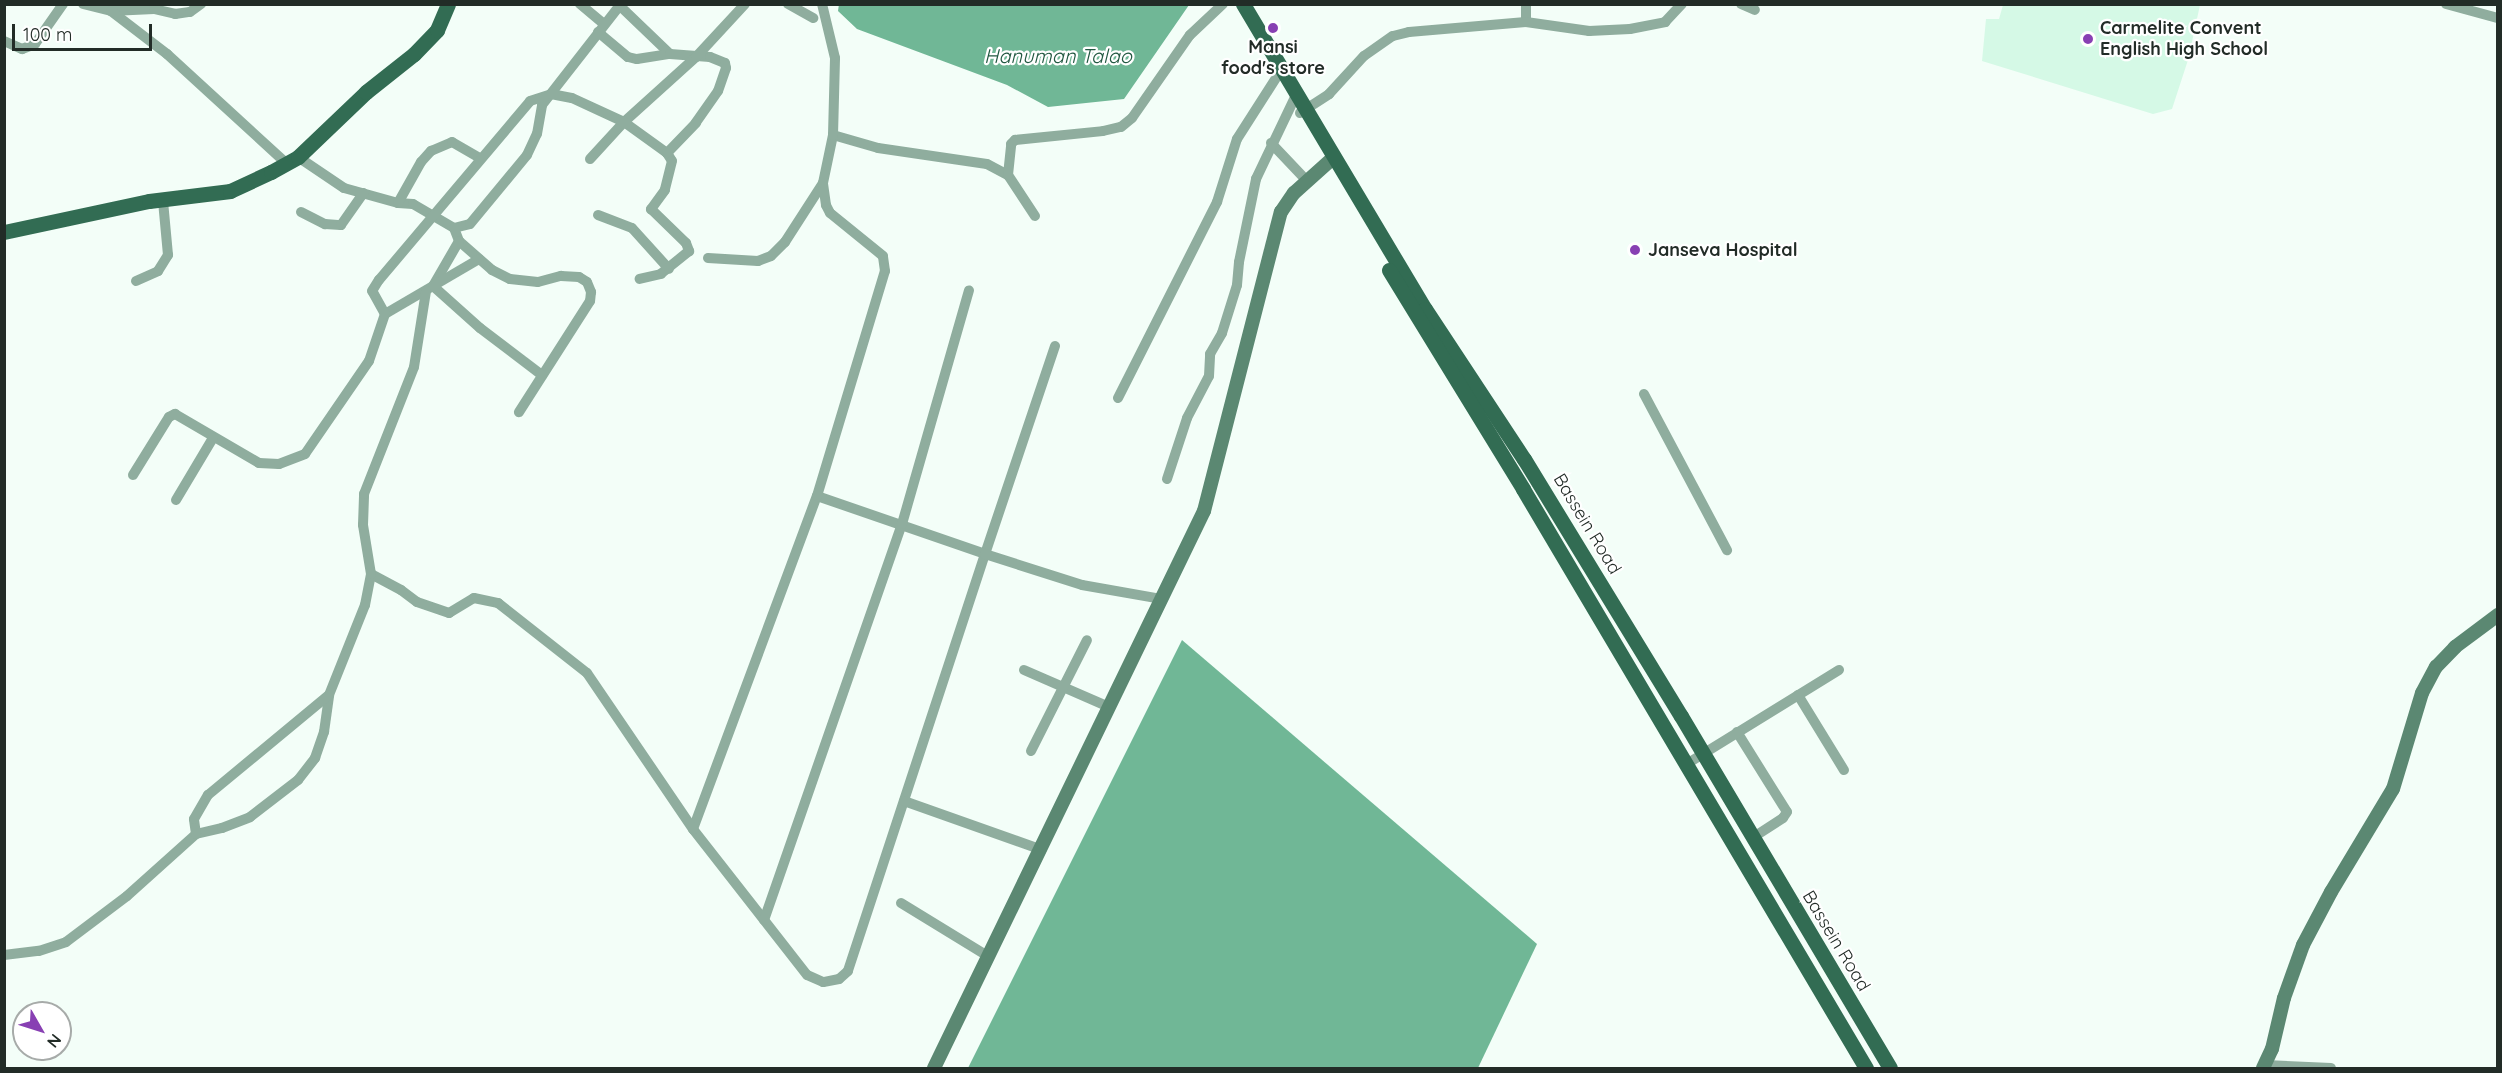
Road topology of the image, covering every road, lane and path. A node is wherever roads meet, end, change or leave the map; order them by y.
1 (63, 4) edge
2 (83, 4) edge
3 (201, 4) edge
4 (448, 4) edge
5 (580, 4) edge
6 (745, 4) edge
7 (788, 4) edge
8 (822, 4) edge
9 (1223, 4) edge
10 (1235, 4) edge
11 (1243, 4) edge
12 (1526, 4) edge
13 (1682, 4) edge
14 (1741, 4) edge
15 (2446, 4) edge
16 (620, 5) edge
17 (1755, 10) dead end
18 (111, 12) junction
19 (813, 18) dead end
20 (2498, 18) edge
21 (1526, 22) junction
22 (601, 28) junction
23 (4, 41) edge
24 (669, 54) junction
25 (696, 57) junction
26 (1280, 70) junction
27 (551, 94) junction
28 (1300, 104) junction
29 (624, 122) junction
30 (833, 135) junction
31 (1272, 143) junction
32 (667, 153) junction
33 (480, 158) junction
34 (590, 159) dead end
35 (292, 160) junction
36 (1330, 160) junction
37 (1008, 175) junction
38 (1307, 181) junction
39 (823, 183) junction
40 (363, 193) junction
41 (163, 201) junction
42 (398, 203) junction
43 (301, 212) dead end
44 (433, 214) junction
45 (598, 215) dead end
46 (1035, 216) dead end
47 (454, 228) junction
48 (4, 232) edge
49 (459, 241) junction
50 (708, 258) dead end
51 (479, 259) junction
52 (669, 269) junction
53 (640, 279) dead end
54 (136, 281) dead end
55 (429, 288) junction
56 (969, 290) dead end
57 (385, 314) junction
58 (1055, 346) dead end
59 (542, 375) junction
60 (1644, 394) dead end
61 (1118, 398) dead end
62 (519, 412) dead end
63 (213, 438) junction
64 (134, 475) dead end
65 (1167, 479) dead end
66 (817, 496) junction
67 (176, 500) dead end
68 (902, 524) junction
69 (1727, 550) dead end
70 (985, 554) junction
71 (371, 574) junction
72 (1604, 591) junction
73 (1161, 599) junction
74 (1588, 601) junction
75 (2498, 615) edge
76 (1087, 640) dead end
77 (1024, 670) dead end
78 (1839, 670) dead end
79 (1063, 687) junction
80 (329, 695) junction
81 (1798, 695) junction
82 (1109, 707) junction
83 (1737, 732) junction
84 (1031, 751) dead end
85 (1702, 753) junction
86 (1685, 765) junction
87 (1844, 770) dead end
88 (904, 801) junction
89 (693, 828) junction
90 (196, 834) junction
91 (1752, 838) junction
92 (1042, 850) junction
93 (901, 903) dead end
94 (764, 920) junction
95 (4, 955) edge
96 (988, 957) junction
97 (2264, 1067) edge
98 (934, 1068) edge
99 (1866, 1068) edge
100 (1890, 1068) edge
101 (2331, 1068) edge

1 - 23 street
2 - 18 street
3 - 18 street
4 - 35 main road
5 - 22 street
6 - 25 street
7 - 19 street
8 - 30 street
9 - 37 street
10 - 26 main road, Bassein Road
11 - 26 main road, Bassein Road
12 - 21 street
13 - 21 street
14 - 17 street
15 - 20 street
16 - 22 street
16 - 24 street
18 - 35 street
21 - 28 street
22 - 24 street
22 - 27 street
24 - 25 street
25 - 29 street
25 - 32 street
26 - 28 main road, Bassein Road
26 - 61 street
27 - 29 street
27 - 33 street
27 - 47 street
28 - 31 street
28 - 36 main road, Bassein Road
29 - 32 street
29 - 34 street
30 - 37 street
30 - 39 street
31 - 38 street
31 - 65 street
32 - 52 street
33 - 42 street
33 - 44 street
35 - 40 street
35 - 41 main road
36 - 38 street
36 - 72 main road, Bassein Road
36 - 74 main road, Bassein Road
37 - 46 street
38 - 73 street
39 - 50 street
39 - 66 street
40 - 42 street
40 - 43 street
41 - 48 main road
41 - 54 street
42 - 44 street
44 - 47 street
44 - 57 street
45 - 52 street
47 - 49 street
49 - 51 street
49 - 55 street
51 - 55 street
51 - 59 street
52 - 53 street
55 - 57 street
55 - 59 street
55 - 71 street
56 - 68 street
57 - 63 street
58 - 70 street
59 - 62 street
60 - 69 street
63 - 64 street
63 - 67 street
66 - 68 street
66 - 89 street
68 - 70 street
68 - 94 street
70 - 73 street
70 - 88 street
71 - 80 street
71 - 89 street
72 - 74 main road
72 - 85 main road, Bassein Road
73 - 82 street
74 - 86 main road, Bassein Road
75 - 97 street
76 - 79 street
77 - 79 street
78 - 81 street
79 - 82 street
79 - 84 street
80 - 90 street
80 - 90 street
81 - 83 street
81 - 87 street
82 - 92 street
83 - 85 street
83 - 91 street
85 - 86 street
85 - 91 main road, Bassein Road
86 - 99 main road, Bassein Road
88 - 92 street
88 - 94 street
89 - 94 street
90 - 95 street
91 - 100 main road, Bassein Road
92 - 96 street
93 - 96 street
96 - 98 street
97 - 101 street

